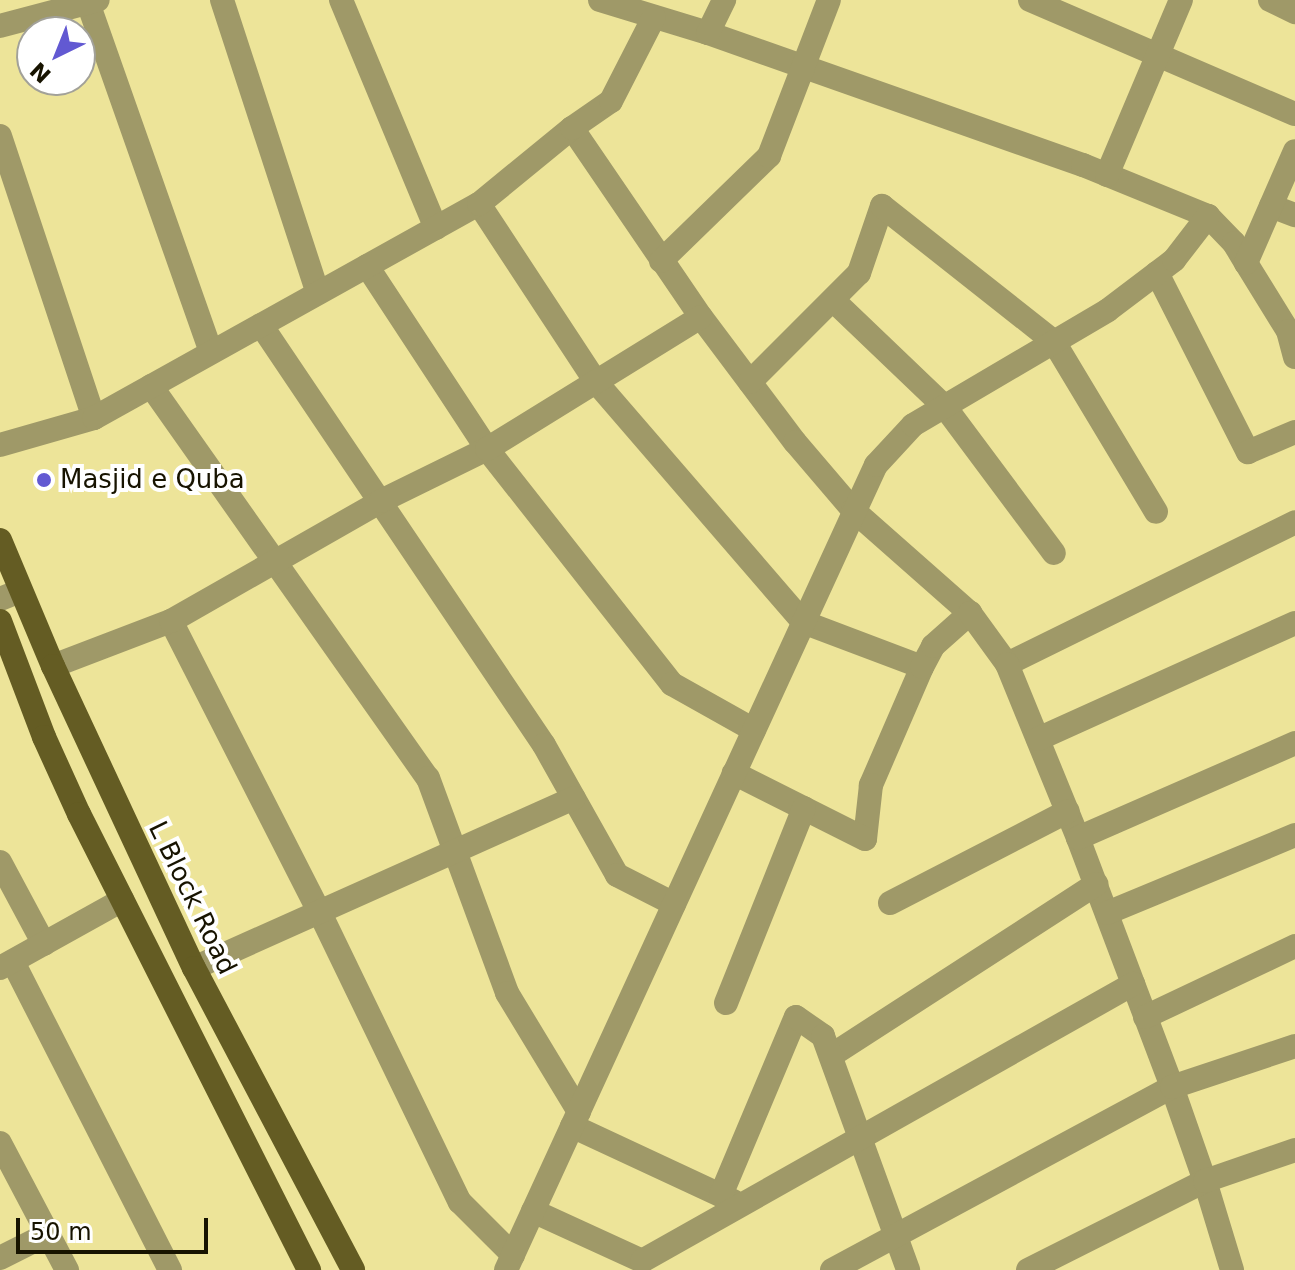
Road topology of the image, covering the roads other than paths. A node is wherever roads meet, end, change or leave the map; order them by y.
1 (222, 0) edge
2 (341, 0) edge
3 (600, 0) edge
4 (724, 0) edge
5 (829, 0) edge
6 (1030, 0) edge
7 (1181, 0) edge
8 (1270, 0) edge
9 (91, 1) edge
10 (1295, 12) edge
11 (654, 17) junction
12 (0, 26) edge
13 (708, 33) junction
14 (1158, 56) junction
15 (806, 67) junction
16 (1295, 114) edge
17 (572, 128) junction
18 (0, 136) edge
19 (1295, 151) edge
20 (1107, 175) junction
21 (479, 204) junction
22 (1271, 206) junction
23 (1295, 215) edge
24 (1208, 216) junction
25 (436, 228) junction
26 (661, 261) junction
27 (1246, 263) junction
28 (367, 266) junction
29 (1157, 273) junction
30 (318, 293) junction
31 (834, 301) junction
32 (701, 317) junction
33 (261, 325) junction
34 (1291, 332) edge
35 (1054, 342) junction
36 (211, 352) junction
37 (1295, 357) edge
38 (596, 382) junction
39 (750, 382) junction
40 (151, 386) junction
41 (945, 407) junction
42 (94, 418) junction
43 (1295, 432) edge
44 (0, 445) edge
45 (487, 449) junction
46 (381, 501) junction
47 (853, 510) junction
48 (1156, 512) dead end
49 (1295, 522) edge
50 (0, 540) edge
51 (1054, 553) dead end
52 (276, 560) junction
53 (10, 595) edge
54 (970, 613) junction
55 (0, 621) edge
56 (171, 621) junction
57 (803, 622) junction
58 (1295, 623) edge
59 (1007, 664) junction
60 (53, 666) junction
61 (922, 667) junction
62 (754, 730) junction
63 (1038, 739) junction
64 (1295, 743) edge
65 (734, 773) junction
66 (574, 798) junction
67 (804, 808) junction
68 (1068, 811) junction
69 (1295, 835) edge
70 (1078, 838) junction
71 (456, 852) junction
72 (0, 862) edge
73 (1096, 884) junction
74 (122, 900) junction
75 (890, 903) dead end
76 (674, 904) junction
77 (320, 913) junction
78 (1107, 913) junction
79 (44, 944) junction
80 (1295, 946) edge
81 (6, 965) edge
82 (194, 968) junction
83 (1133, 984) junction
84 (726, 1003) dead end
85 (1145, 1017) junction
86 (1295, 1046) edge
87 (832, 1055) junction
88 (1172, 1087) junction
89 (576, 1119) junction
90 (860, 1138) junction
91 (0, 1143) edge
92 (1295, 1150) edge
93 (1205, 1181) junction
94 (731, 1200) junction
95 (533, 1211) junction
96 (48, 1234) junction
97 (895, 1236) junction
98 (0, 1258) edge
99 (510, 1262) edge
100 (1223, 1267) edge
101 (67, 1270) edge
102 (170, 1270) edge
103 (309, 1270) edge
104 (353, 1270) edge
105 (832, 1270) edge
106 (908, 1270) edge
107 (1028, 1270) edge

1 - 30 street
2 - 25 street
3 - 11 street
4 - 13 street
5 - 15 street
6 - 14 street
7 - 14 street
8 - 10 street
9 - 12 street
9 - 36 street
11 - 13 street
11 - 17 street
13 - 15 street
14 - 16 street
14 - 20 street
15 - 20 street
15 - 26 street
17 - 21 street
17 - 26 street
18 - 42 street
19 - 22 street
20 - 24 street
21 - 25 street
21 - 38 street
22 - 23 street
22 - 27 street
24 - 27 street
24 - 29 street
25 - 28 street
26 - 32 street
27 - 34 street
28 - 30 street
28 - 45 street
29 - 35 street
29 - 43 street
30 - 33 street
31 - 35 street
31 - 39 street
31 - 41 street
32 - 38 street
32 - 39 street
33 - 36 street
33 - 46 street
34 - 37 street
35 - 41 street
35 - 48 street
36 - 40 street
38 - 45 street
38 - 57 street
39 - 47 street
40 - 42 street
40 - 52 street
41 - 47 street
41 - 51 street
42 - 44 street
45 - 46 street
45 - 62 street
46 - 52 street
46 - 66 street
47 - 54 street
47 - 57 street
49 - 59 street
50 - 53 main road, L Block Road
52 - 56 street
52 - 71 street
53 - 60 main road, L Block Road
54 - 59 street
54 - 61 street
55 - 74 main road
56 - 60 street
56 - 77 street
57 - 61 street
57 - 62 street
58 - 63 street
59 - 63 street
60 - 82 main road, L Block Road
61 - 67 street
62 - 65 street
63 - 68 street
64 - 70 street
65 - 67 street
65 - 76 street
66 - 71 street
66 - 76 street
67 - 84 street
68 - 70 street
68 - 75 street
69 - 78 street
70 - 73 street
71 - 77 street
71 - 89 street
72 - 79 street
73 - 78 street
73 - 87 street
74 - 79 street
74 - 103 main road
76 - 89 street
77 - 82 street
77 - 99 street
78 - 83 street
79 - 81 street
80 - 85 street
81 - 102 street
82 - 104 main road, L Block Road
83 - 85 street
83 - 90 street
85 - 88 street
86 - 88 street
87 - 90 street
87 - 94 street
88 - 93 street
88 - 97 street
89 - 94 street
89 - 95 street
90 - 94 street
90 - 97 street
91 - 96 street
92 - 93 street
93 - 100 street
93 - 107 street
94 - 95 street
95 - 99 street
96 - 98 street
96 - 101 street
97 - 105 street
97 - 106 street

